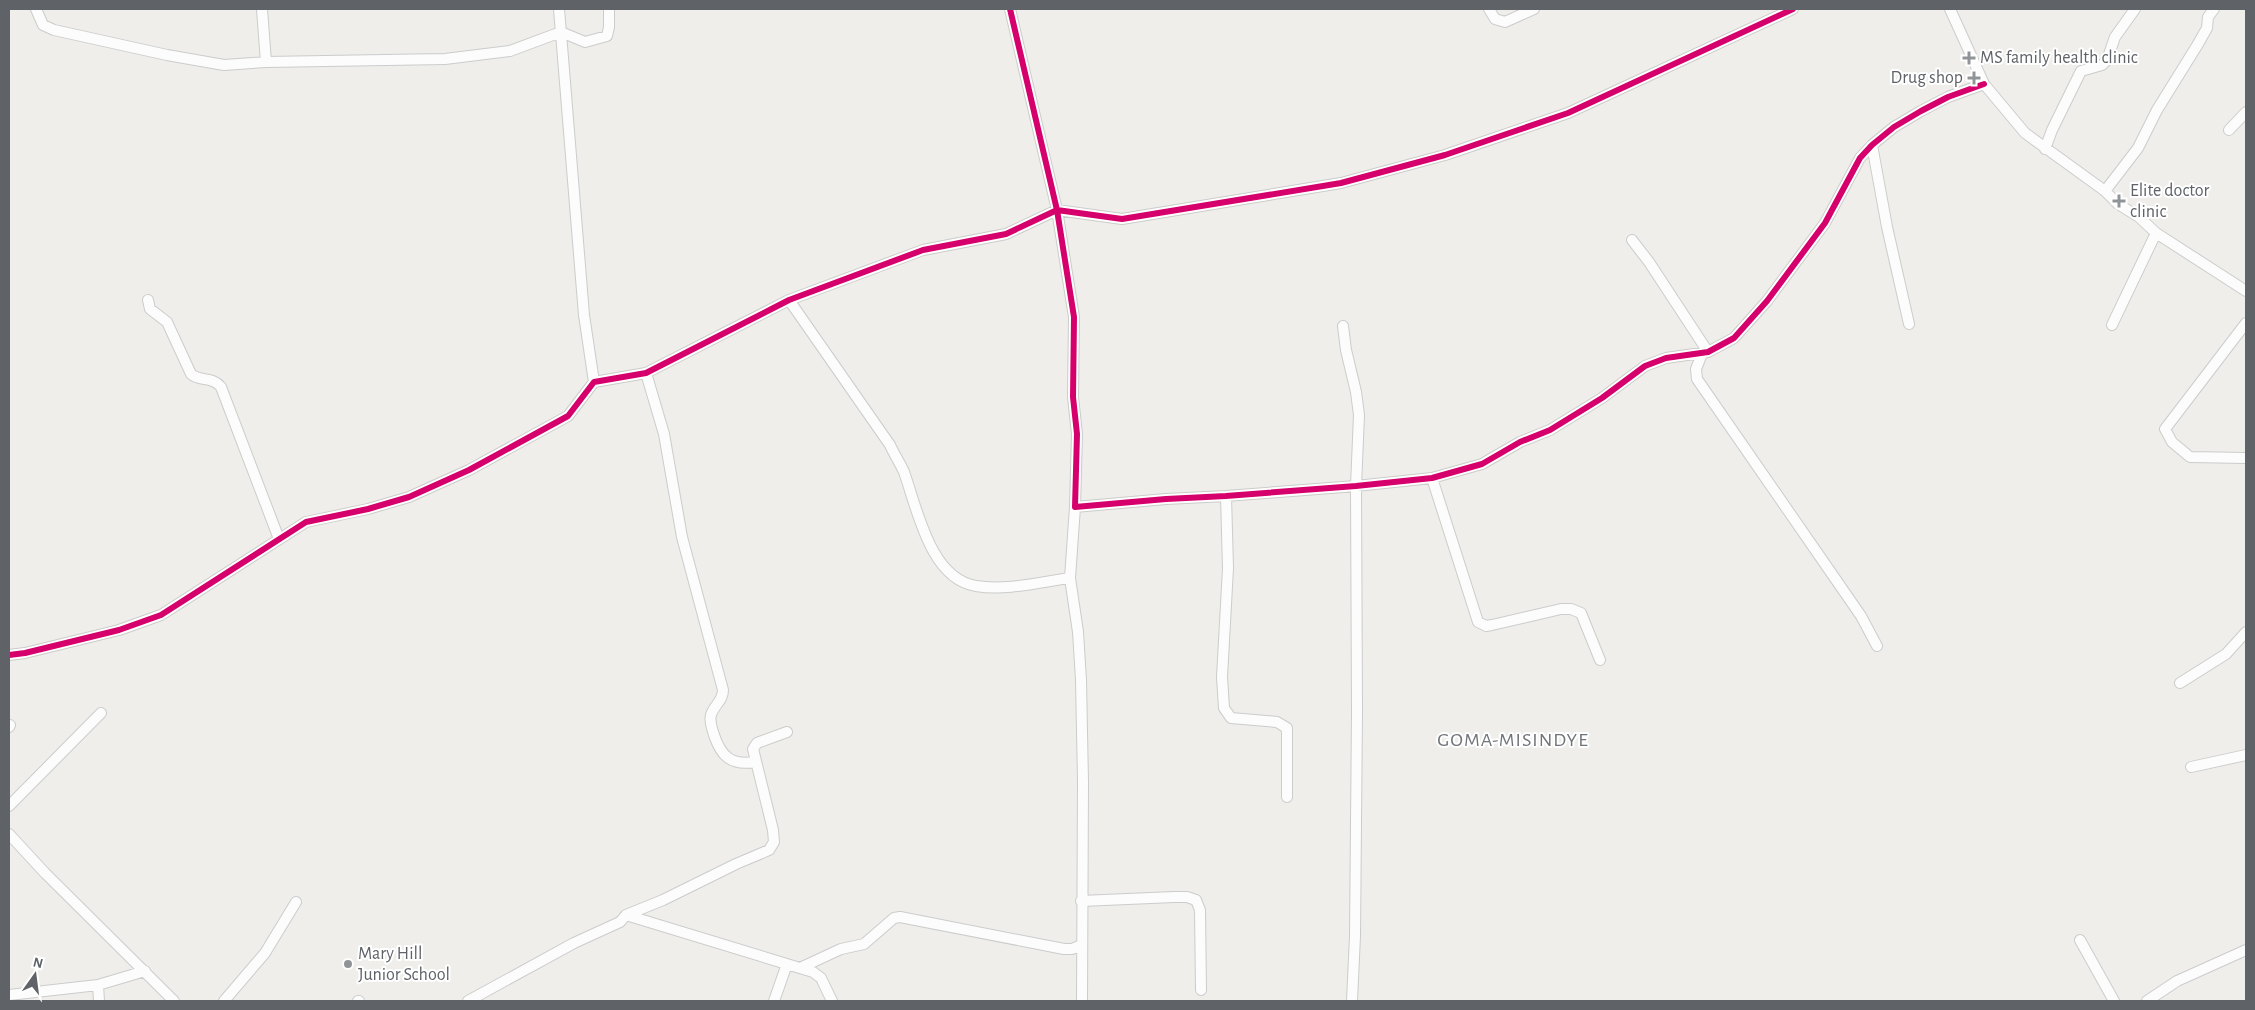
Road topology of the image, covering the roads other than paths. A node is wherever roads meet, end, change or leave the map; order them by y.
1 (36, 9) edge
2 (262, 9) edge
3 (559, 9) edge
4 (609, 9) edge
5 (1010, 9) edge
6 (1489, 9) edge
7 (1534, 9) edge
8 (1793, 9) edge
9 (1950, 9) edge
10 (2135, 9) edge
11 (2214, 9) edge
12 (561, 32) junction
13 (266, 62) junction
14 (1984, 84) junction
15 (2246, 112) edge
16 (2229, 130) dead end
17 (1872, 145) junction
18 (2045, 149) junction
19 (2105, 191) junction
20 (1057, 210) junction
21 (2156, 232) junction
22 (1632, 240) dead end
23 (2246, 292) edge
24 (148, 300) dead end
25 (789, 300) junction
26 (2246, 323) edge
27 (1909, 324) dead end
28 (2112, 325) dead end
29 (1343, 326) dead end
30 (1705, 353) junction
31 (646, 373) junction
32 (594, 382) junction
33 (2246, 458) edge
34 (1432, 478) junction
35 (1356, 486) junction
36 (1226, 496) junction
37 (1075, 507) junction
38 (279, 538) junction
39 (1070, 578) junction
40 (2246, 632) edge
41 (1877, 646) dead end
42 (9, 655) edge
43 (1600, 660) dead end
44 (2180, 683) dead end
45 (101, 713) dead end
46 (787, 732) dead end
47 (2246, 755) edge
48 (755, 762) junction
49 (2190, 767) dead end
50 (1287, 797) dead end
51 (9, 806) edge
52 (9, 834) edge
53 (1082, 901) junction
54 (296, 902) dead end
55 (626, 915) junction
56 (2080, 940) dead end
57 (1081, 944) junction
58 (2246, 950) edge
59 (787, 964) junction
60 (800, 968) junction
61 (145, 971) junction
62 (98, 985) junction
63 (1201, 990) dead end
64 (9, 995) edge
65 (99, 1001) edge
66 (174, 1001) edge
67 (224, 1001) edge
68 (468, 1001) edge
69 (774, 1001) edge
70 (832, 1001) edge
71 (1082, 1001) edge
72 (1352, 1001) edge
73 (2114, 1001) edge
74 (2147, 1001) edge

1 - 13 street
2 - 13 street
3 - 12 street
4 - 12 street
5 - 20 street
6 - 7 street
8 - 20 street
9 - 14 street
10 - 18 street
11 - 19 street
12 - 13 street
12 - 32 street
14 - 17 street
14 - 18 street
15 - 16 street
17 - 27 street
17 - 30 street
18 - 19 street
19 - 21 street
20 - 25 street
20 - 37 street
21 - 23 street
21 - 28 street
22 - 30 street
24 - 38 street
25 - 31 street
25 - 39 street
26 - 33 street
29 - 35 street
30 - 34 street
30 - 41 street
31 - 32 street
31 - 48 street
32 - 38 street
34 - 35 street
34 - 43 street
35 - 36 street
35 - 72 street
36 - 37 street
36 - 50 street
37 - 39 street
38 - 42 street
39 - 53 street
40 - 44 street
45 - 51 street
46 - 48 street
47 - 49 street
48 - 55 street
52 - 61 street
53 - 57 street
53 - 63 street
54 - 67 street
55 - 59 street
55 - 68 street
56 - 73 street
57 - 60 street
57 - 71 street
58 - 74 street
59 - 60 street
59 - 69 street
60 - 70 street
61 - 62 street
61 - 66 street
62 - 64 street
62 - 65 street

